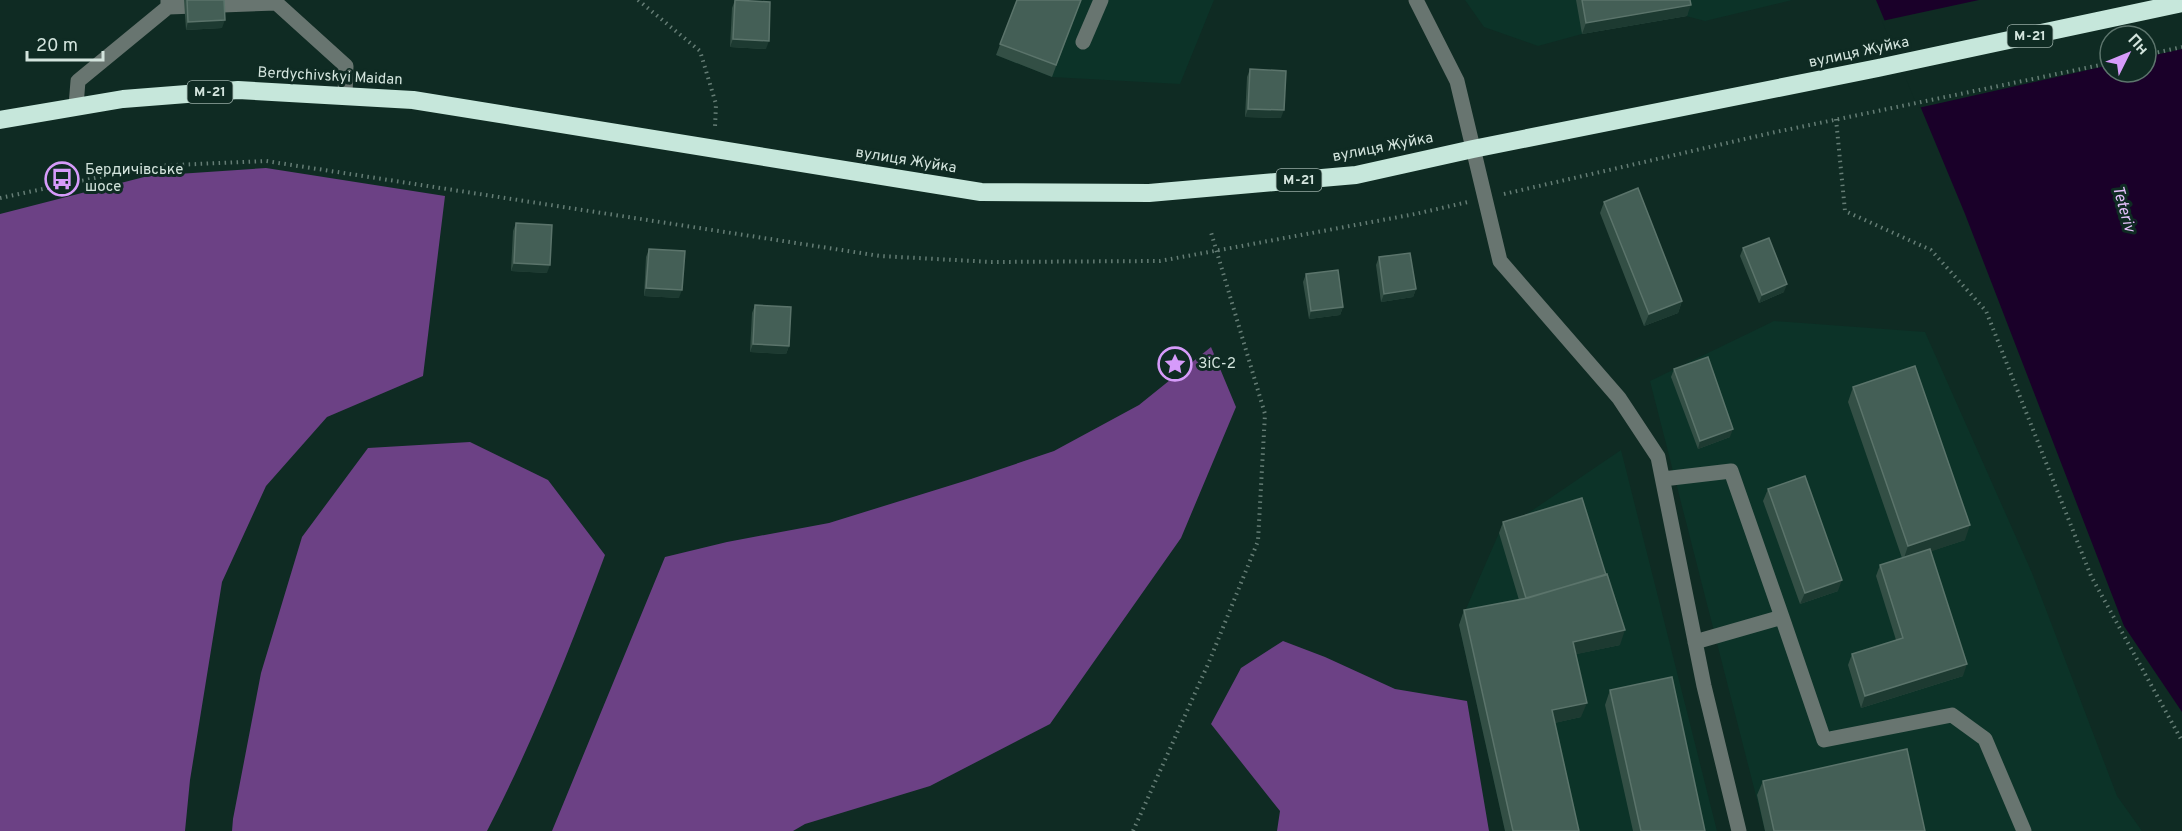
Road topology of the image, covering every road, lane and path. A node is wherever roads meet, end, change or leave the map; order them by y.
1 (638, 0) edge
2 (1101, 0) edge
3 (1416, 0) edge
4 (275, 1) edge
5 (168, 3) edge
6 (2182, 3) edge
7 (1083, 42) dead end
8 (2182, 47) edge
9 (2158, 52) edge
10 (2098, 65) edge
11 (345, 96) junction
12 (76, 106) junction
13 (510, 115) joint
14 (1836, 119) junction
15 (0, 120) edge
16 (713, 149) junction
17 (1473, 149) junction
18 (0, 198) edge
19 (1485, 198) junction
20 (1209, 228) dead end
21 (1216, 250) junction
22 (1663, 479) junction
23 (1782, 617) junction
24 (1695, 642) junction
25 (2182, 741) edge
26 (1133, 831) edge
27 (1739, 831) edge
28 (2024, 831) edge

1 - 16 path
2 - 7 street
3 - 17 street
4 - 5 street
4 - 11 street
5 - 12 street
6 - 17 highway, вулиця Жуйка / М-21
8 - 9 path
10 - 14 path
11 - 12 highway, Berdychivskyi Maidan / М-21
11 - 13 highway, Berdychivskyi Maidan / М-21
12 - 15 highway, М-21
13 - 16 highway, вулиця Жуйка / М-21
14 - 19 path
14 - 25 path
16 - 17 highway, вулиця Жуйка / М-21
17 - 19 street
18 - 21 path
19 - 21 path
19 - 22 street
20 - 21 path
21 - 26 path
22 - 23 street
22 - 24 street
23 - 24 street
23 - 28 street
24 - 27 street

